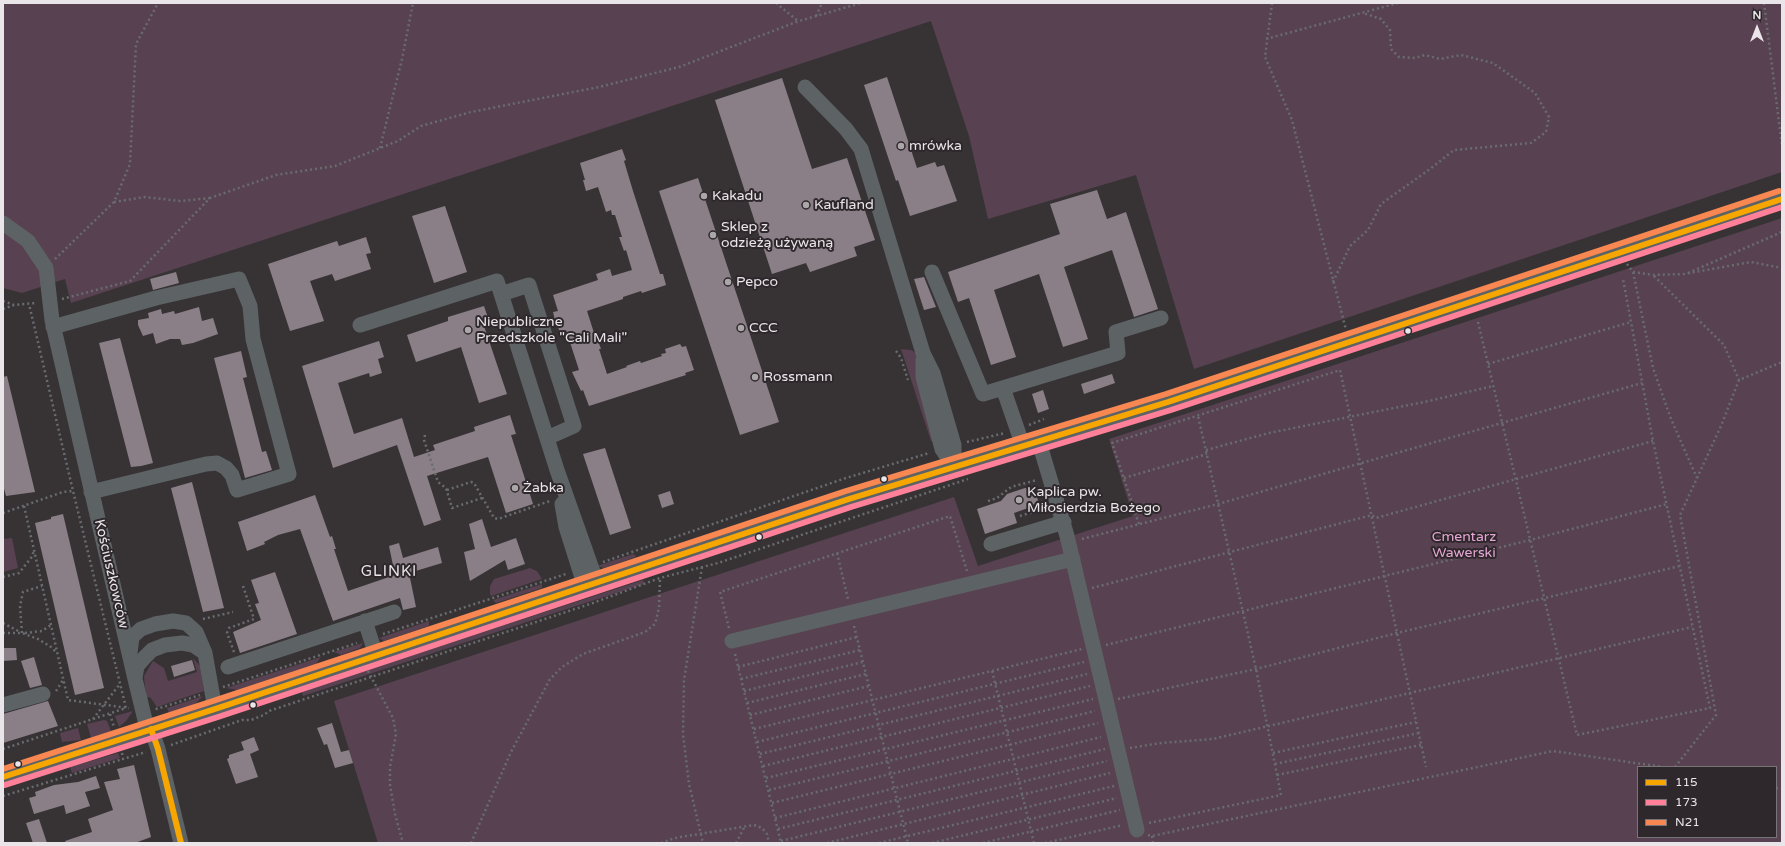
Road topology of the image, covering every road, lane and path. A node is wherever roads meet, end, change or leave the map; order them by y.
1 (158, 3) edge
2 (413, 3) edge
3 (776, 3) edge
4 (822, 3) edge
5 (861, 3) edge
6 (1272, 3) edge
7 (1398, 3) edge
8 (1764, 3) edge
9 (1363, 12) junction
10 (816, 16) junction
11 (799, 21) junction
12 (1266, 39) junction
13 (805, 87) dead end
14 (1782, 146) edge
15 (380, 148) junction
16 (210, 198) junction
17 (1782, 199) edge
18 (114, 202) junction
19 (3, 223) edge
20 (1782, 232) edge
21 (46, 268) junction
22 (1782, 268) edge
23 (932, 272) dead end
24 (1684, 274) junction
25 (1653, 275) junction
26 (1623, 279) dead end
27 (1333, 282) junction
28 (501, 294) junction
29 (3, 301) edge
30 (51, 302) junction
31 (30, 304) junction
32 (14, 305) junction
33 (3, 309) edge
34 (1161, 318) dead end
35 (1478, 322) dead end
36 (1631, 322) junction
37 (360, 324) dead end
38 (54, 326) junction
39 (1348, 342) junction
40 (1782, 362) edge
41 (1488, 364) junction
42 (1739, 380) junction
43 (1642, 383) junction
44 (1493, 386) junction
45 (1003, 388) junction
46 (1198, 416) junction
47 (1350, 417) junction
48 (1044, 420) dead end
49 (1502, 423) junction
50 (1018, 429) junction
51 (424, 435) dead end
52 (547, 438) junction
53 (987, 438) junction
54 (1653, 441) junction
55 (966, 442) dead end
56 (1039, 442) junction
57 (1023, 446) junction
58 (934, 451) dead end
59 (1206, 452) junction
60 (992, 455) junction
61 (1360, 463) junction
62 (954, 467) junction
63 (974, 477) dead end
64 (1042, 478) dead end
65 (1124, 478) junction
66 (1697, 478) junction
67 (1516, 480) junction
68 (447, 490) junction
69 (73, 491) junction
70 (91, 492) junction
71 (482, 498) junction
72 (556, 499) dead end
73 (988, 501) dead end
74 (1218, 504) junction
75 (1668, 504) junction
76 (24, 506) junction
77 (3, 513) edge
78 (1372, 515) junction
79 (1064, 522) junction
80 (1139, 524) junction
81 (1530, 540) junction
82 (1069, 542) junction
83 (991, 544) dead end
84 (34, 550) junction
85 (1228, 552) junction
86 (837, 553) dead end
87 (1073, 559) junction
88 (1680, 566) junction
89 (702, 567) junction
90 (585, 568) junction
91 (1385, 575) junction
92 (3, 577) edge
93 (660, 578) junction
94 (591, 585) junction
95 (42, 586) junction
96 (243, 586) dead end
97 (1080, 591) junction
98 (1544, 599) junction
99 (1243, 611) junction
100 (233, 612) dead end
101 (394, 612) dead end
102 (851, 612) junction
103 (196, 621) dead end
104 (365, 622) junction
105 (3, 623) edge
106 (51, 625) junction
107 (1692, 627) junction
108 (3, 632) edge
109 (22, 633) junction
110 (1397, 633) junction
111 (857, 637) junction
112 (371, 638) junction
113 (732, 641) dead end
114 (860, 650) junction
115 (57, 653) junction
116 (205, 653) junction
117 (130, 656) junction
118 (370, 658) junction
119 (1558, 658) junction
120 (232, 661) joint
121 (863, 662) junction
122 (738, 667) dead end
123 (1256, 669) junction
124 (992, 671) junction
125 (866, 674) junction
126 (371, 676) junction
127 (135, 679) junction
128 (741, 679) dead end
129 (995, 684) junction
130 (119, 685) junction
131 (869, 686) junction
132 (213, 691) junction
133 (744, 691) dead end
134 (1410, 693) junction
135 (43, 694) dead end
136 (998, 696) junction
137 (872, 700) junction
138 (747, 703) dead end
139 (152, 704) dead end
140 (3, 705) edge
141 (104, 705) junction
142 (135, 706) dead end
143 (126, 708) junction
144 (1001, 708) junction
145 (215, 709) junction
146 (876, 713) junction
147 (750, 715) dead end
148 (92, 720) junction
149 (1004, 720) junction
150 (1416, 722) junction
151 (878, 725) junction
152 (1268, 725) junction
153 (1112, 727) junction
154 (151, 729) junction
155 (754, 729) dead end
156 (1007, 732) junction
157 (1419, 733) junction
158 (881, 737) junction
159 (118, 739) junction
160 (757, 742) dead end
161 (1010, 745) junction
162 (1421, 745) junction
163 (3, 749) edge
164 (158, 749) junction
165 (884, 749) junction
166 (1273, 753) junction
167 (760, 754) dead end
168 (1013, 758) junction
169 (123, 759) junction
170 (888, 761) junction
171 (1275, 764) junction
172 (762, 766) dead end
173 (1656, 766) edge
174 (1676, 766) edge
175 (1426, 767) dead end
176 (1017, 771) junction
177 (890, 773) junction
178 (1277, 775) junction
179 (3, 777) edge
180 (766, 778) dead end
181 (1020, 783) junction
182 (894, 787) junction
183 (769, 790) dead end
184 (1022, 795) junction
185 (3, 796) edge
186 (897, 800) junction
187 (772, 803) dead end
188 (1025, 807) junction
189 (900, 812) junction
190 (775, 818) dead end
191 (1028, 819) junction
192 (903, 824) junction
193 (745, 826) junction
194 (1137, 828) junction
195 (778, 829) dead end
196 (1031, 831) junction
197 (701, 833) junction
198 (906, 836) junction
199 (781, 841) dead end
200 (181, 843) edge
201 (403, 843) edge
202 (471, 843) edge
203 (661, 843) edge
204 (703, 843) edge
205 (736, 843) edge
206 (769, 843) edge
207 (827, 843) edge
208 (879, 843) edge
209 (908, 843) edge
210 (932, 843) edge
211 (984, 843) edge
212 (1034, 843) edge
213 (1045, 843) edge
214 (1153, 843) edge

1 - 18 path
2 - 15 path
3 - 11 path
4 - 10 path
5 - 10 path
6 - 12 path
7 - 9 path
8 - 14 path
9 - 12 path
9 - 27 path
10 - 11 path
11 - 15 path
12 - 27 path
13 - 62 street
15 - 16 path
16 - 18 path
16 - 30 path
17 - 39 street
18 - 21 path
19 - 21 street
20 - 24 path
21 - 30 street, Kościuszkowców
22 - 24 path
23 - 45 street
24 - 25 path
25 - 42 path
25 - 66 path
26 - 36 path
27 - 39 path
28 - 37 street
28 - 52 street
28 - 52 street
29 - 32 path
30 - 31 path
30 - 38 street, Kościuszkowców
31 - 32 path
31 - 69 path
32 - 33 path
34 - 45 street
35 - 41 path
36 - 41 path
36 - 43 path
38 - 70 street, Kościuszkowców
38 - 70 street
39 - 56 street
40 - 42 path
41 - 44 path
42 - 66 path
43 - 49 path
43 - 54 path
44 - 47 path
44 - 49 path
45 - 50 street
46 - 47 path
46 - 59 path
46 - 65 path
47 - 59 path
47 - 61 path
48 - 50 path
49 - 61 path
49 - 67 path
50 - 53 path
50 - 57 street
51 - 68 path
52 - 90 street
53 - 55 path
53 - 60 path
54 - 67 path
54 - 75 path
56 - 57 street
56 - 79 street
57 - 60 street
58 - 90 path
59 - 65 path
59 - 74 path
60 - 62 street
61 - 74 path
61 - 78 path
62 - 94 street
63 - 89 path
64 - 73 path
65 - 80 path
66 - 174 path
67 - 78 path
67 - 81 path
68 - 71 path
68 - 71 path
69 - 76 path
69 - 130 path
70 - 117 street, Kościuszkowców
71 - 72 path
74 - 80 path
74 - 85 path
75 - 81 path
75 - 88 path
76 - 77 path
76 - 84 path
78 - 85 path
78 - 91 path
79 - 82 street
79 - 83 street
80 - 82 path
81 - 91 path
81 - 98 path
82 - 87 street
84 - 92 path
84 - 95 path
85 - 97 path
85 - 99 path
86 - 102 path
87 - 97 street
87 - 102 street
88 - 98 path
88 - 107 path
89 - 93 path
89 - 197 path
90 - 94 street
90 - 112 path
91 - 99 path
91 - 110 path
93 - 126 path
93 - 202 path
94 - 118 street
95 - 106 path
95 - 109 path
96 - 120 path
97 - 153 street
98 - 110 path
98 - 119 path
99 - 123 path
99 - 153 path
100 - 103 path
101 - 104 street
102 - 111 path
102 - 113 street
104 - 112 street
104 - 120 street
105 - 109 path
106 - 109 path
106 - 115 path
107 - 119 path
107 - 119 path
108 - 109 path
109 - 115 path
110 - 123 path
110 - 134 path
111 - 114 path
111 - 122 path
112 - 118 street
112 - 132 path
114 - 121 path
114 - 128 path
115 - 141 path
116 - 117 street
116 - 127 street
116 - 132 street
117 - 127 street, Kościuszkowców
118 - 126 path
118 - 145 street
119 - 134 path
121 - 125 path
121 - 133 path
123 - 152 path
123 - 153 path
124 - 129 path
124 - 137 path
124 - 153 path
125 - 131 path
125 - 138 path
126 - 164 path
126 - 201 path
127 - 154 street, Kościuszkowców
129 - 136 path
129 - 146 path
129 - 153 path
130 - 141 path
130 - 143 path
131 - 137 path
131 - 147 path
132 - 139 path
132 - 145 street
134 - 150 path
134 - 152 path
135 - 140 street
136 - 144 path
136 - 151 path
136 - 153 path
137 - 146 path
137 - 155 path
141 - 143 path
141 - 148 path
142 - 143 path
143 - 148 path
144 - 149 path
144 - 153 path
144 - 158 path
145 - 154 street
146 - 151 path
146 - 160 path
148 - 163 path
149 - 153 path
149 - 156 path
149 - 165 path
150 - 157 path
150 - 166 path
151 - 158 path
151 - 167 path
152 - 153 path
152 - 166 path
153 - 156 path
153 - 161 path
153 - 168 path
153 - 176 path
153 - 181 path
153 - 184 path
153 - 188 path
153 - 191 path
153 - 194 street
153 - 196 path
154 - 159 street
154 - 164 street, Kościuszkowców
156 - 161 path
156 - 170 path
157 - 162 path
157 - 171 path
158 - 165 path
158 - 172 path
159 - 169 path
159 - 179 street
161 - 168 path
161 - 177 path
162 - 175 path
162 - 178 path
164 - 169 path
164 - 200 street, Kościuszkowców
165 - 170 path
165 - 180 path
166 - 171 path
168 - 176 path
168 - 182 path
169 - 185 path
170 - 177 path
170 - 183 path
171 - 178 path
173 - 214 path
176 - 181 path
176 - 186 path
177 - 182 path
177 - 187 path
178 - 194 path
181 - 184 path
181 - 189 path
182 - 186 path
182 - 190 path
184 - 188 path
184 - 192 path
186 - 189 path
186 - 195 path
188 - 191 path
188 - 198 path
189 - 192 path
189 - 199 path
191 - 196 path
191 - 210 path
192 - 198 path
192 - 207 path
193 - 197 path
193 - 205 path
193 - 206 path
194 - 213 path
196 - 211 path
196 - 212 path
197 - 203 path
197 - 204 path
198 - 208 path
198 - 209 path

